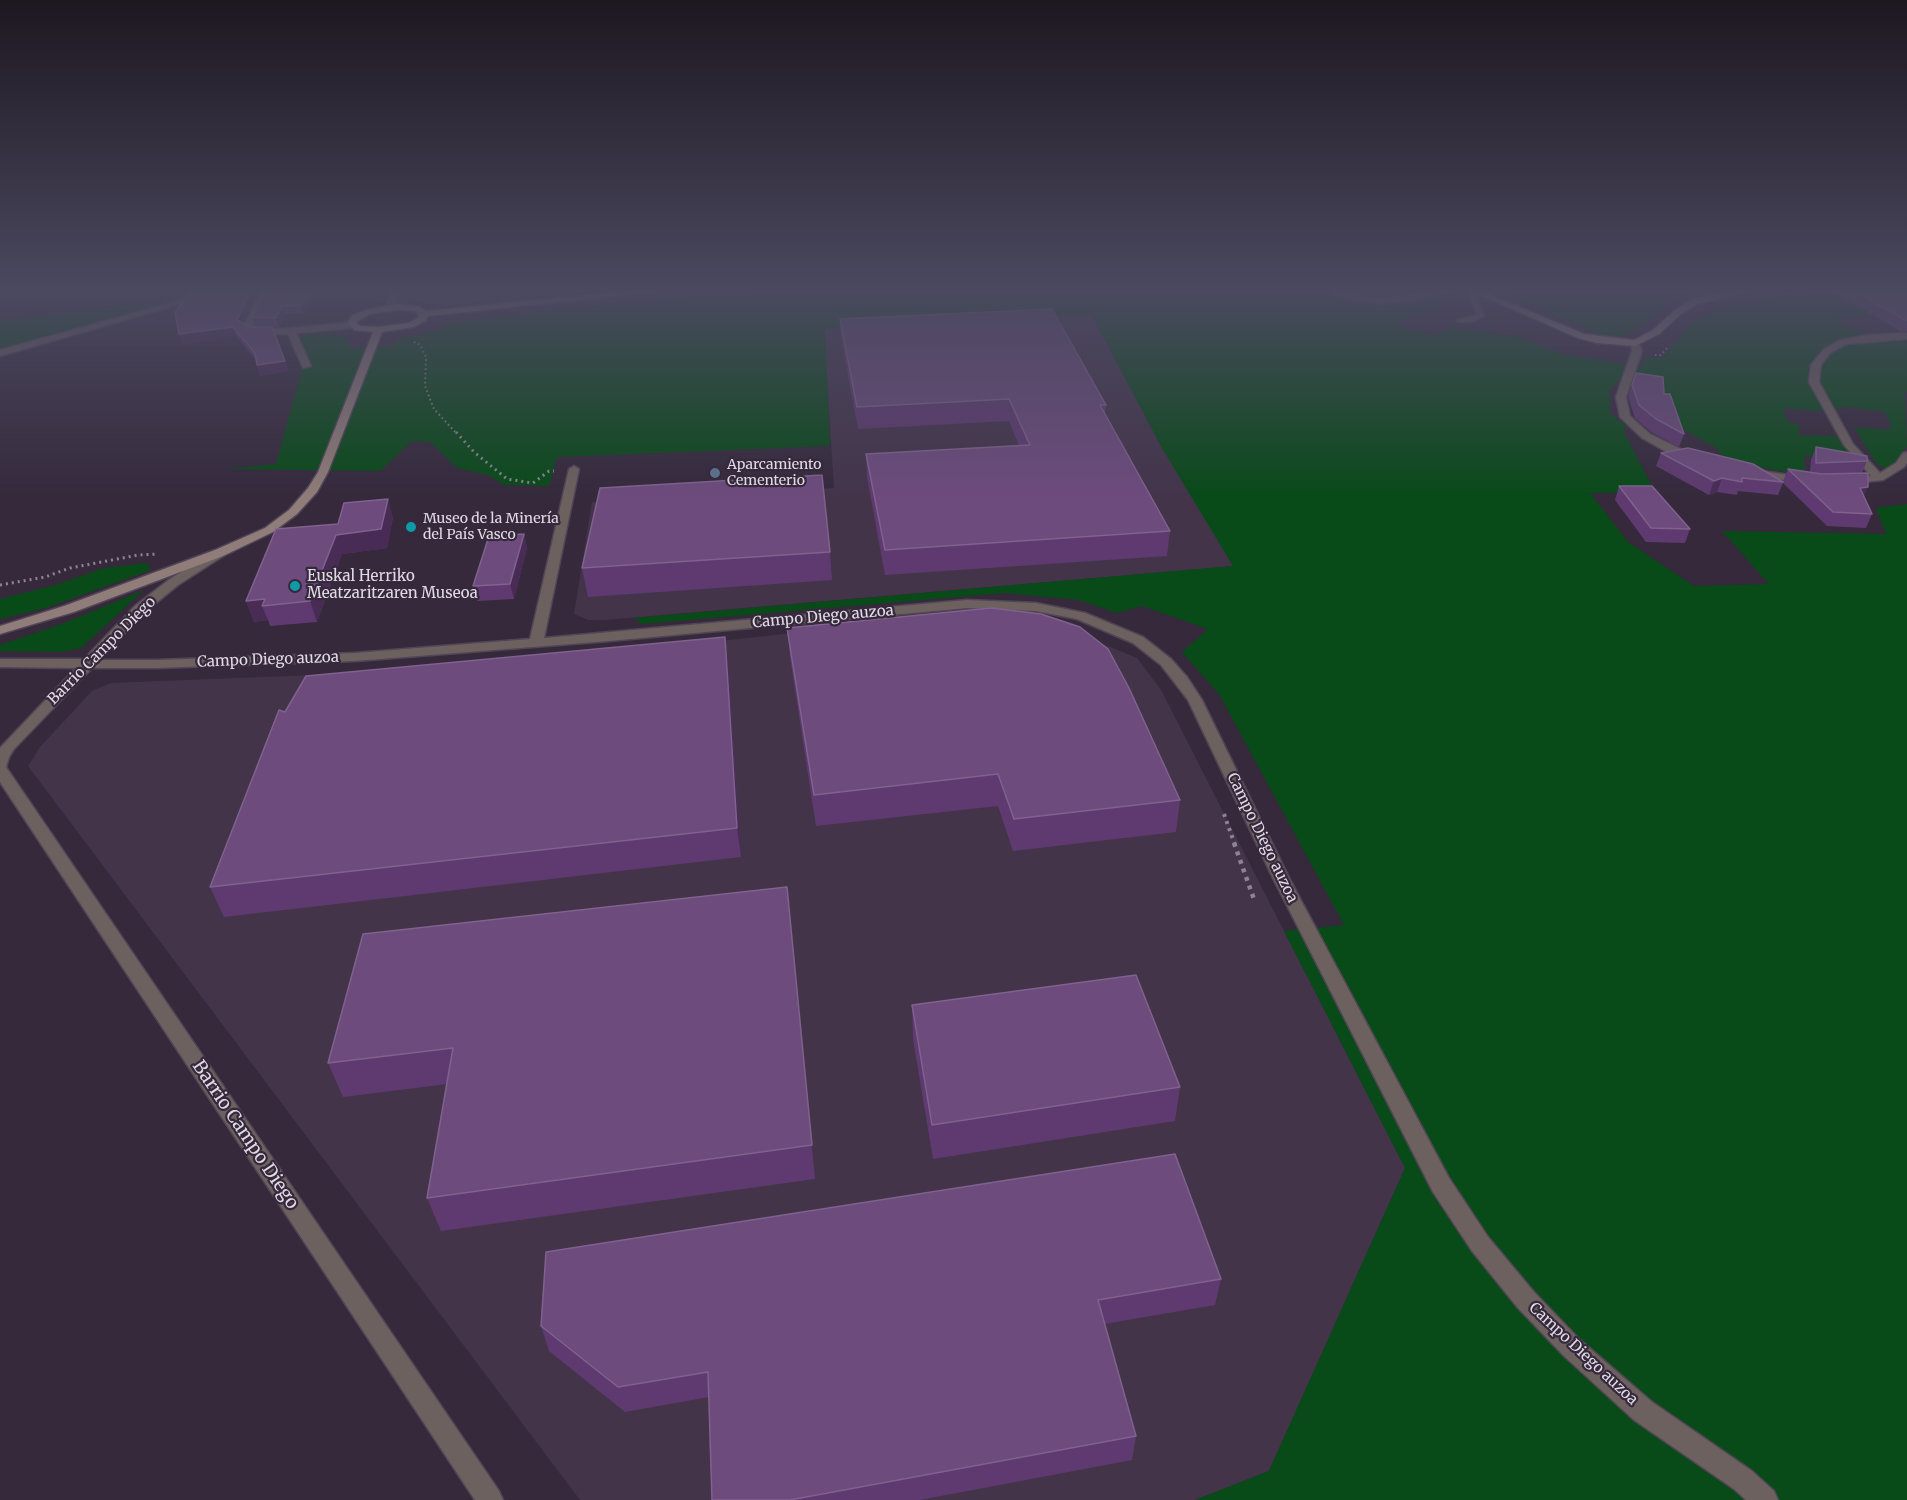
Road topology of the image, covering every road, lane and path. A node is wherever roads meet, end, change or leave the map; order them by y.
1 (303, 360) edge
2 (367, 360) edge
3 (426, 360) edge
4 (1632, 360) edge
5 (1819, 360) edge
6 (306, 366) dead end
7 (1907, 455) edge
8 (1699, 461) edge
9 (574, 469) dead end
10 (1740, 471) edge
11 (1879, 478) junction
12 (554, 482) dead end
13 (1816, 482) edge
14 (1837, 482) edge
15 (167, 553) dead end
16 (219, 553) junction
17 (0, 585) edge
18 (0, 630) edge
19 (536, 643) junction
20 (0, 663) edge
21 (86, 664) junction
22 (0, 765) edge
23 (0, 770) edge
24 (1220, 804) dead end
25 (1255, 902) dead end
26 (490, 1500) edge
27 (1765, 1500) edge

1 - 6 street
2 - 16 street
3 - 12 path
4 - 8 street
5 - 11 street
7 - 11 street
9 - 19 street
10 - 13 street
11 - 14 street
15 - 17 path
16 - 18 street
16 - 21 street, Barrio Campo Diego
19 - 21 street, Campo Diego auzoa
19 - 27 street, Campo Diego auzoa
20 - 21 street, Campo Diego auzoa
21 - 22 street, Barrio Campo Diego
23 - 26 street, Barrio Campo Diego
24 - 25 path

